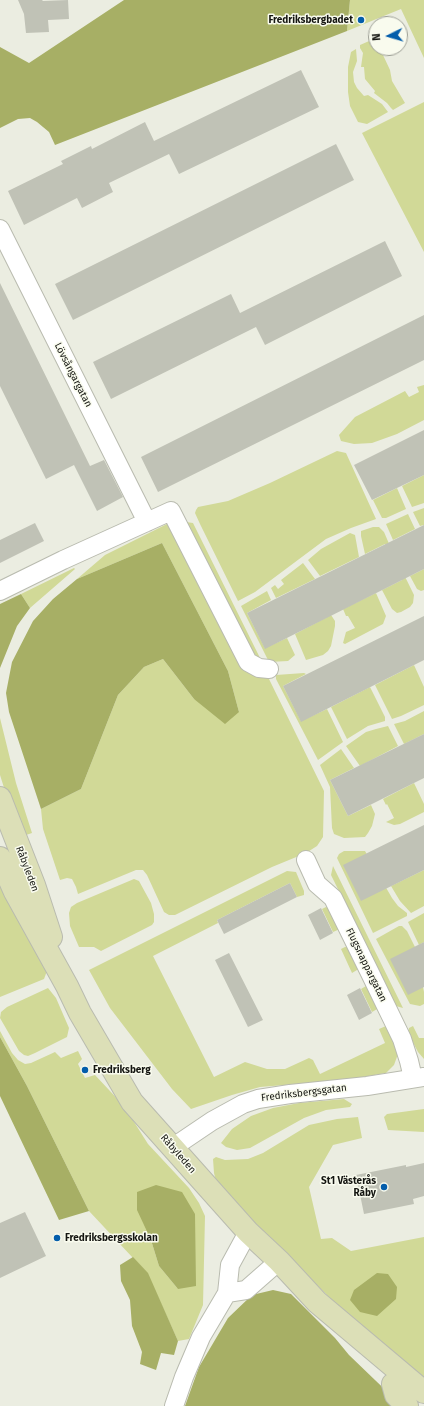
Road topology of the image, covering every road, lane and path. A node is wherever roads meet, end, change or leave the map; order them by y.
1 (0, 229) edge
2 (147, 522) junction
3 (0, 591) edge
4 (269, 669) dead end
5 (0, 798) edge
6 (0, 858) edge
7 (306, 860) dead end
8 (67, 986) junction
9 (418, 1078) edge
10 (172, 1148) junction
11 (248, 1232) junction
12 (279, 1261) junction
13 (228, 1293) junction
14 (317, 1302) junction
15 (392, 1384) junction
16 (422, 1395) edge
17 (174, 1406) edge
18 (407, 1406) edge

1 - 2 street, Lövsångargatan
2 - 3 street
2 - 4 street
5 - 8 main road, Råbyleden
6 - 8 main road, Råbyleden
7 - 9 street, Flugsnappargatan
8 - 10 main road, Råbyleden
9 - 10 street, Fredriksbergsgatan
10 - 11 main road, Råbyleden
11 - 12 main road, Råbyleden
11 - 13 street
12 - 13 street
12 - 14 main road, Råbyleden
13 - 17 street
14 - 15 main road
14 - 16 main road
15 - 16 main road
15 - 18 main road

